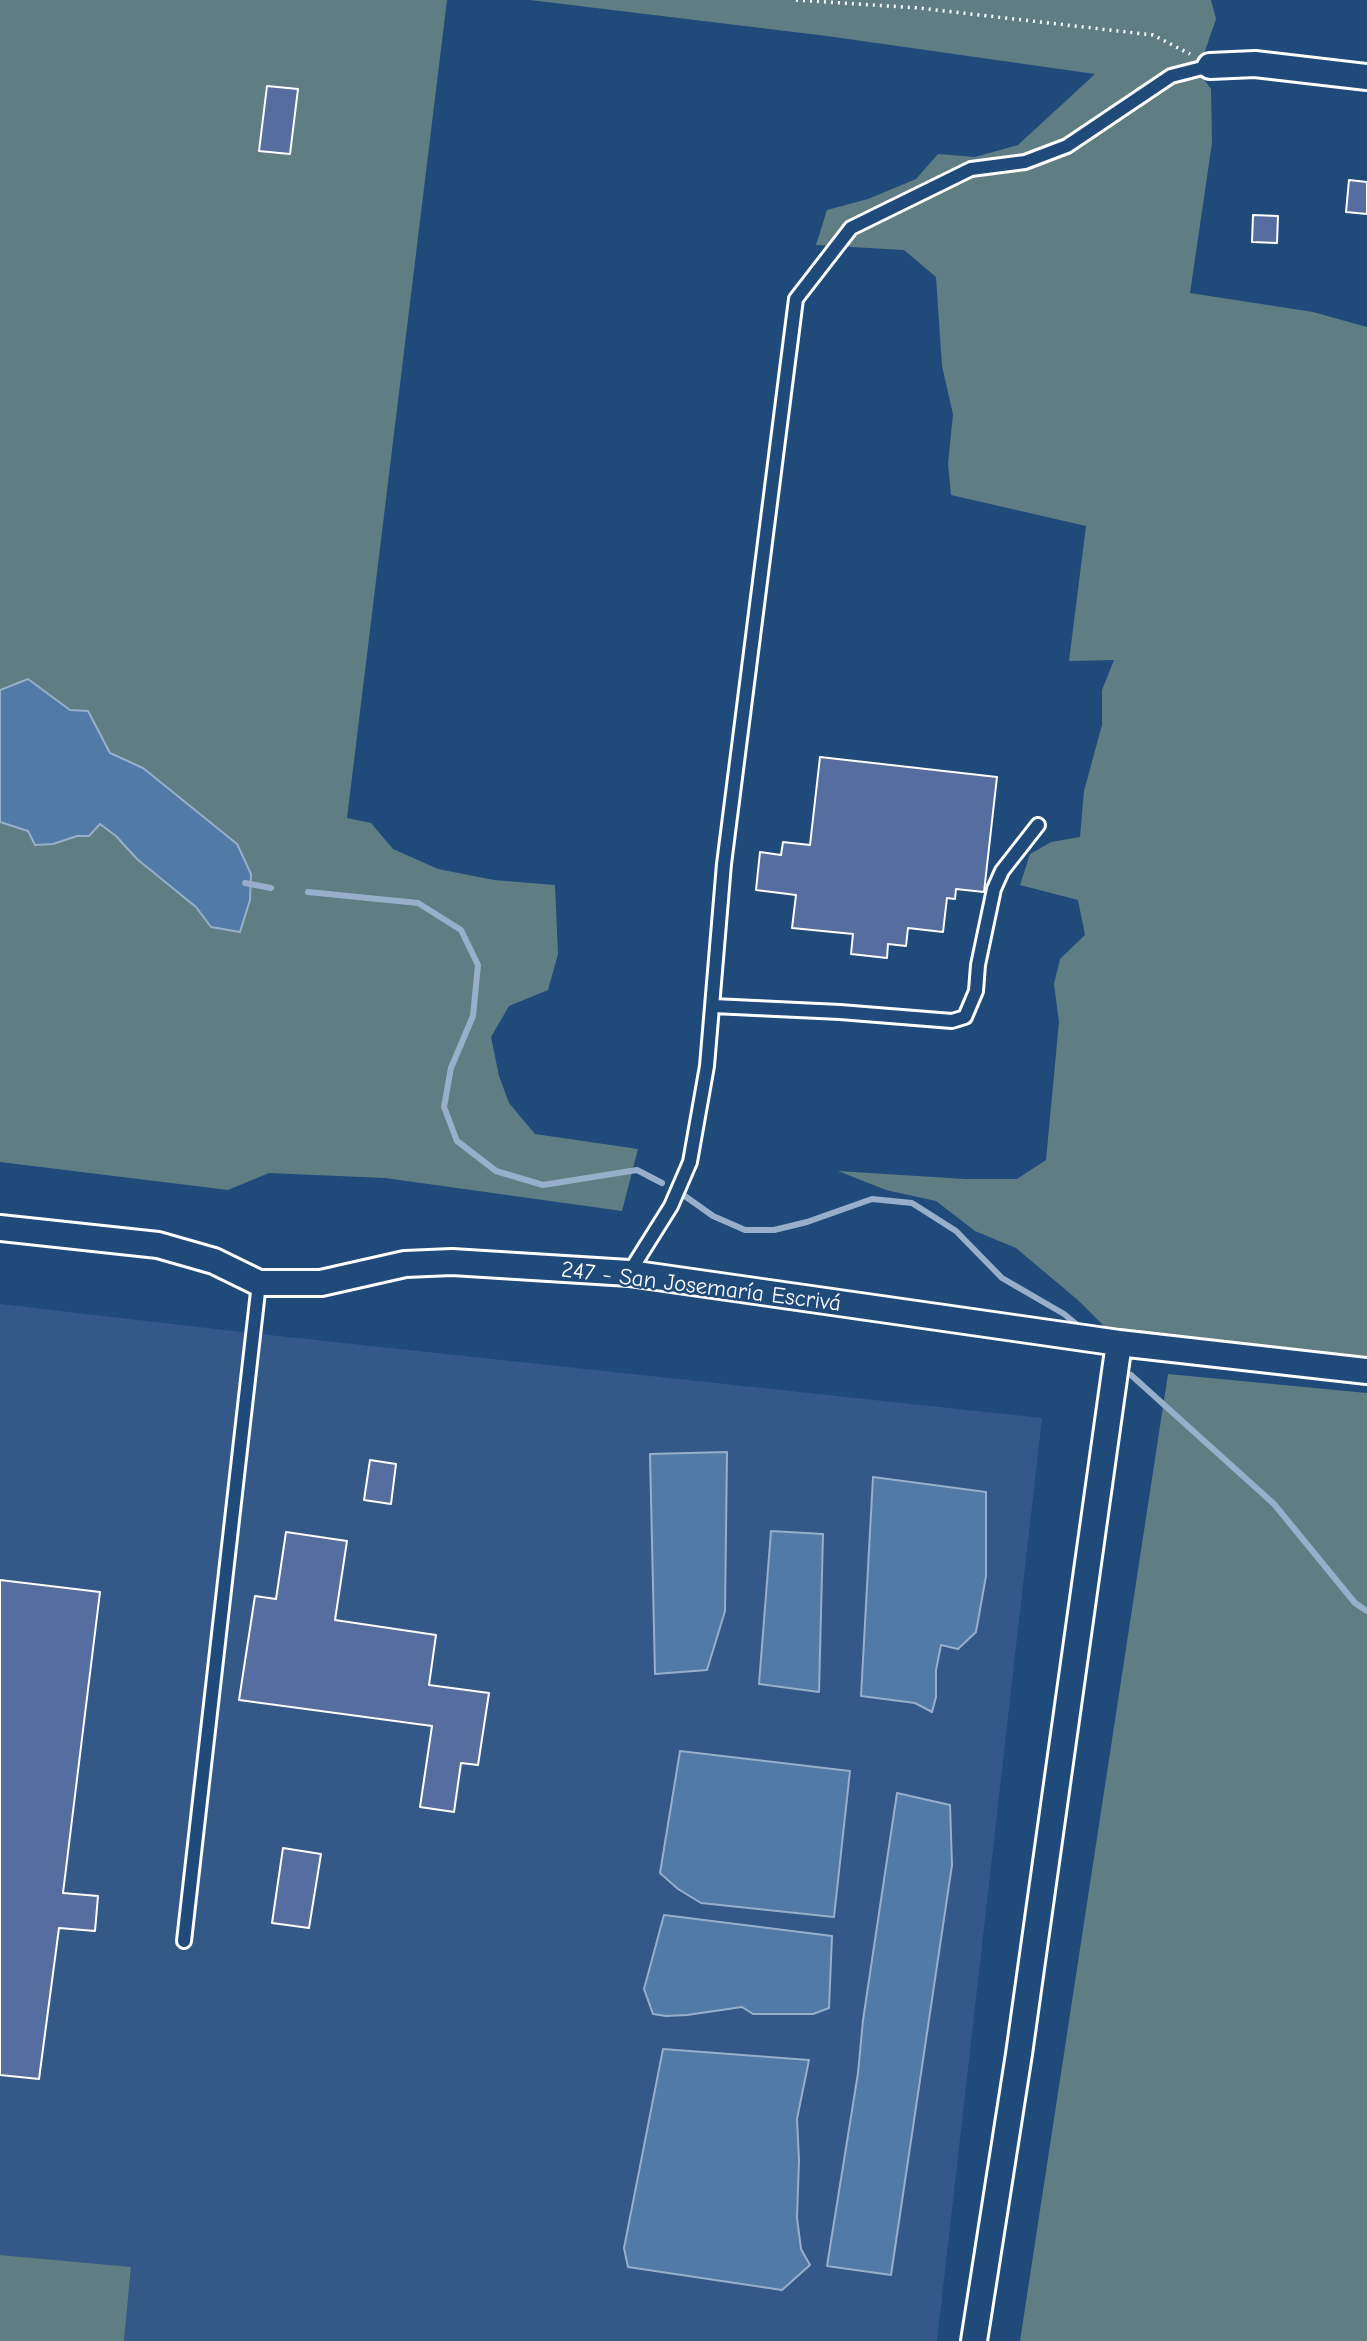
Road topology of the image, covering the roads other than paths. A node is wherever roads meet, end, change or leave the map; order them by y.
1 (1210, 66) joint
2 (1367, 77) edge
3 (1038, 825) dead end
4 (713, 1006) junction
5 (0, 1228) edge
6 (629, 1273) junction
7 (259, 1283) junction
8 (1119, 1343) junction
9 (1367, 1371) edge
10 (184, 1941) dead end
11 (974, 2341) edge

1 - 2 street
1 - 4 lane
3 - 4 lane
4 - 6 lane
5 - 7 street, 247 - San Josemaría Escrivá
6 - 7 street, 247 - San Josemaría Escrivá
6 - 8 street, 247 - San Josemaría Escrivá
7 - 10 lane
8 - 9 street, 247 - San Josemaría Escrivá
8 - 11 street

